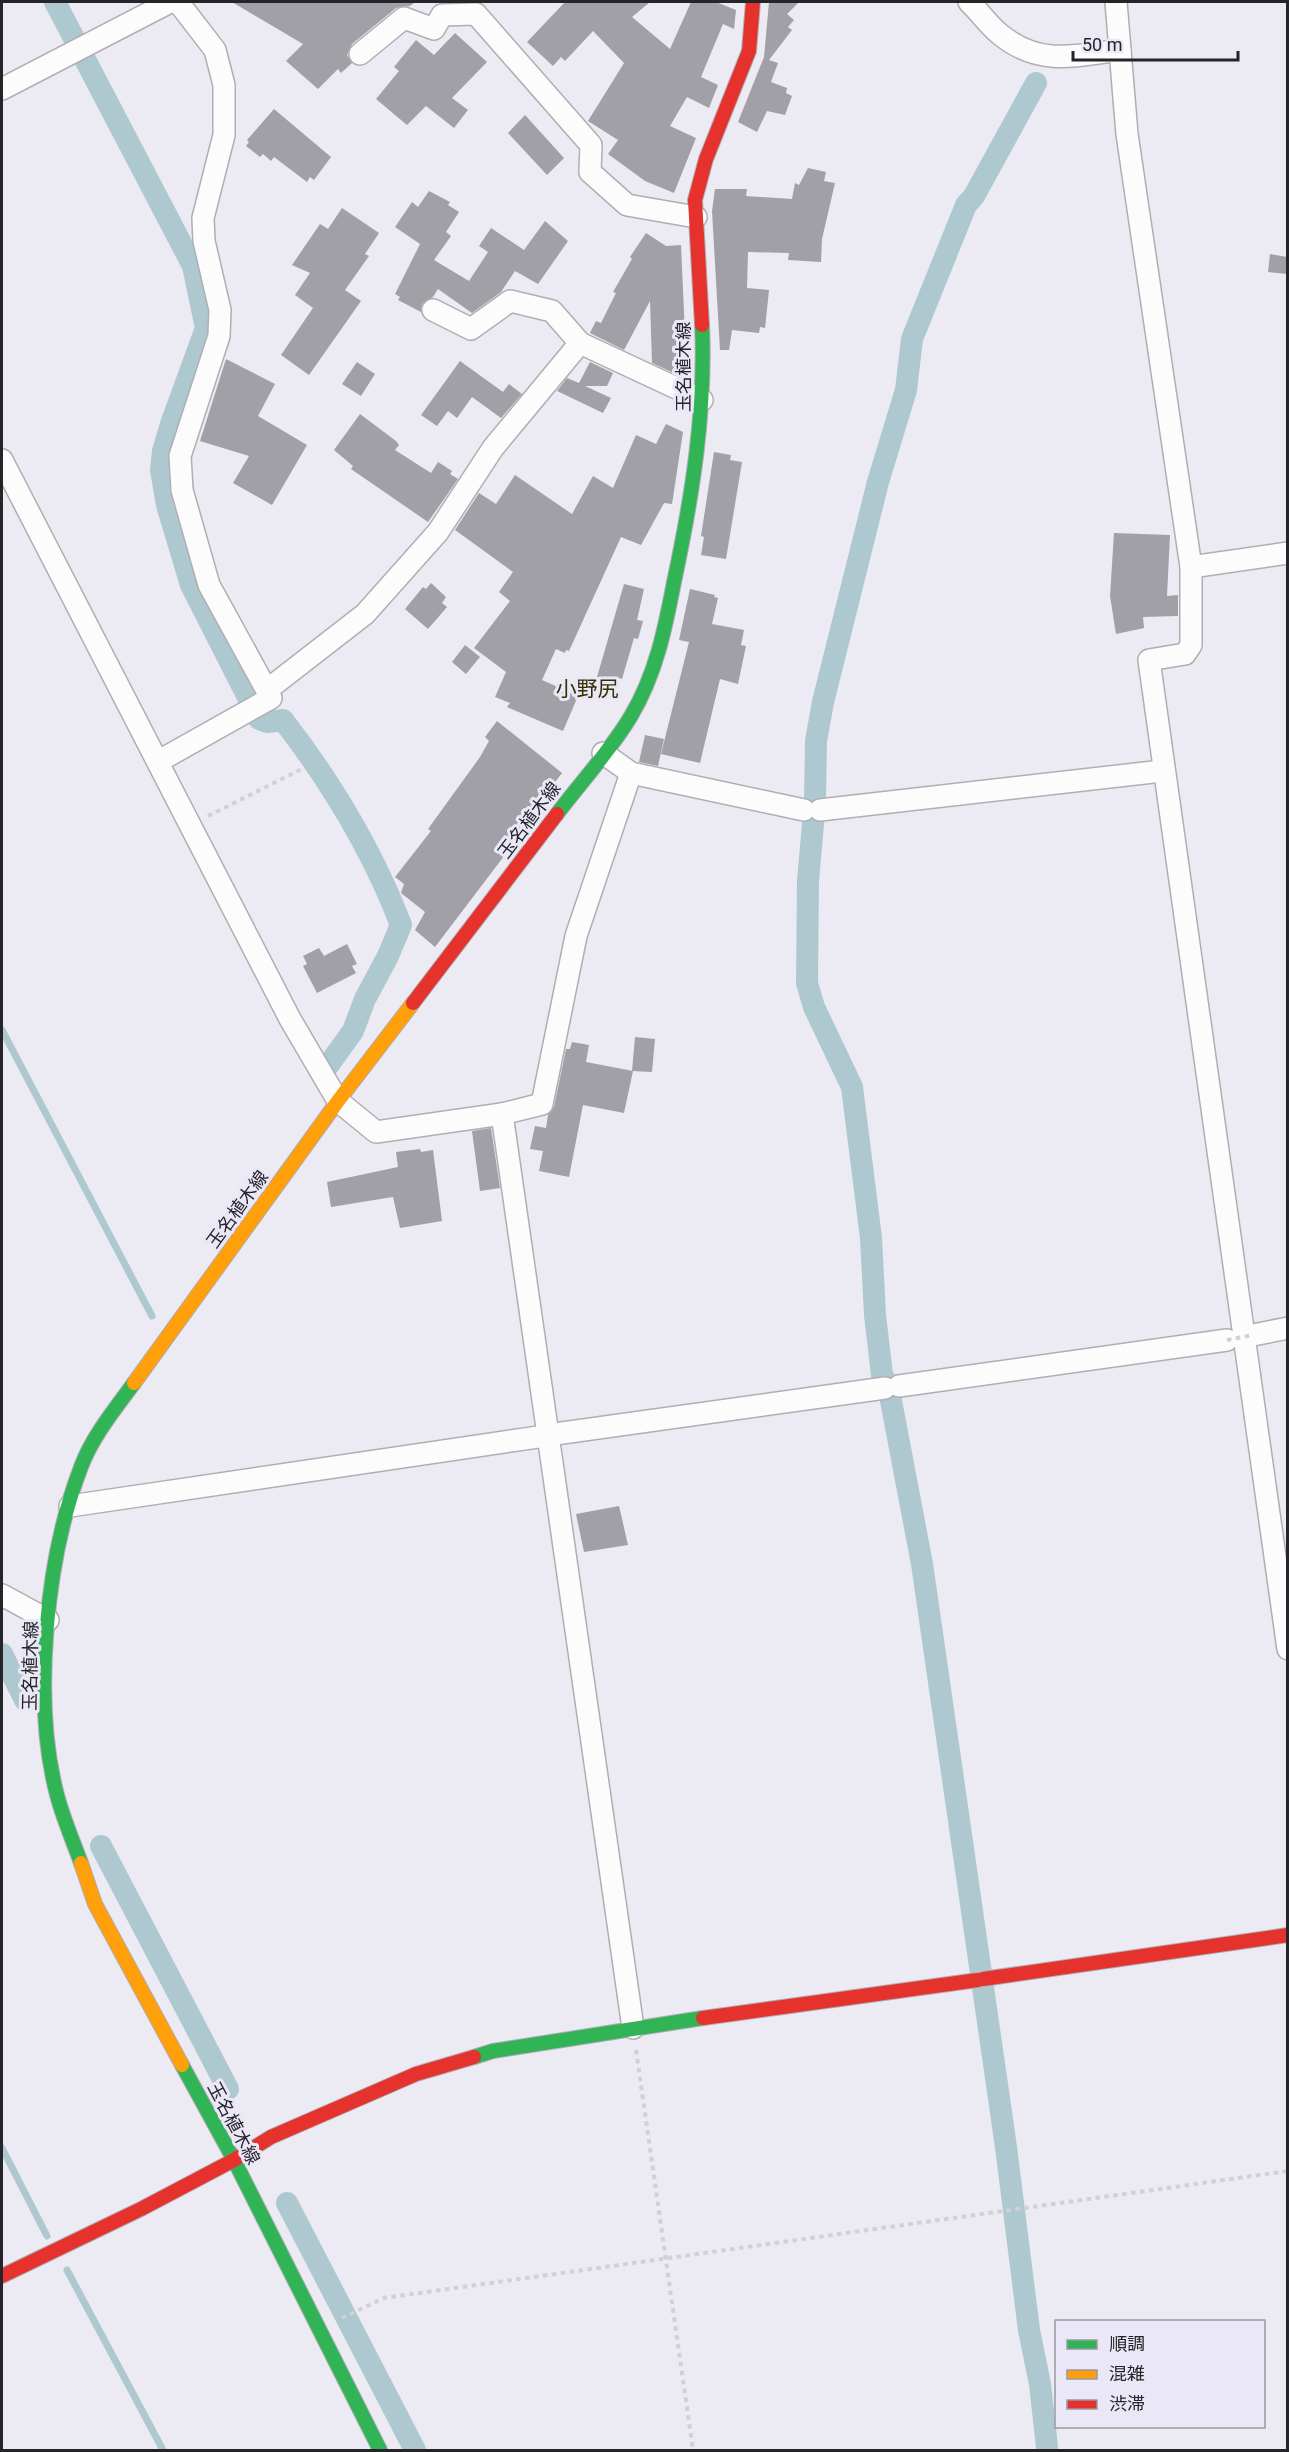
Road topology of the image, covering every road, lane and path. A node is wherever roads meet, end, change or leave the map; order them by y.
1 (170, 2) edge
2 (178, 2) edge
3 (753, 2) edge
4 (969, 2) edge
5 (1116, 2) edge
6 (1120, 50) junction
7 (360, 54) dead end
8 (2, 89) edge
9 (696, 217) junction
10 (433, 310) dead end
11 (580, 344) junction
12 (702, 400) junction
13 (2, 460) edge
14 (1287, 553) edge
15 (1191, 567) junction
16 (267, 690) junction
17 (603, 753) junction
18 (159, 761) junction
19 (304, 768) dead end
20 (1162, 771) junction
21 (631, 773) junction
22 (191, 824) junction
23 (338, 1101) junction
24 (502, 1114) junction
25 (1287, 1328) edge
26 (1253, 1335) joint
27 (1227, 1340) joint
28 (70, 1506) junction
29 (2, 1595) edge
30 (48, 1620) junction
31 (1287, 1649) edge
32 (1287, 1935) edge
33 (633, 2028) junction
34 (234, 2160) junction
35 (1287, 2171) edge
36 (666, 2260) junction
37 (2, 2276) edge
38 (339, 2320) dead end
39 (380, 2451) edge
40 (693, 2451) edge

1 - 8 street
2 - 16 street
3 - 9 main road, 玉名植木線
4 - 6 street
5 - 6 street
6 - 15 street
7 - 9 street
9 - 12 main road, 玉名植木線
10 - 11 street
11 - 12 street
11 - 16 street
12 - 17 main road, 玉名植木線
13 - 18 street
14 - 15 street
15 - 20 street
16 - 18 street
17 - 21 street
17 - 23 main road, 玉名植木線
18 - 22 street
19 - 22 path
20 - 21 street
20 - 31 street
21 - 24 street
22 - 23 street
23 - 24 street
23 - 28 main road, 玉名植木線
24 - 33 street
25 - 26 street
26 - 27 path, bridge
27 - 28 street
28 - 30 main road, 玉名植木線
29 - 30 street
30 - 34 main road, 玉名植木線
32 - 33 main road
33 - 34 main road
33 - 36 path
34 - 37 main road
34 - 39 main road, 玉名植木線
35 - 36 path
36 - 38 path
36 - 40 path

